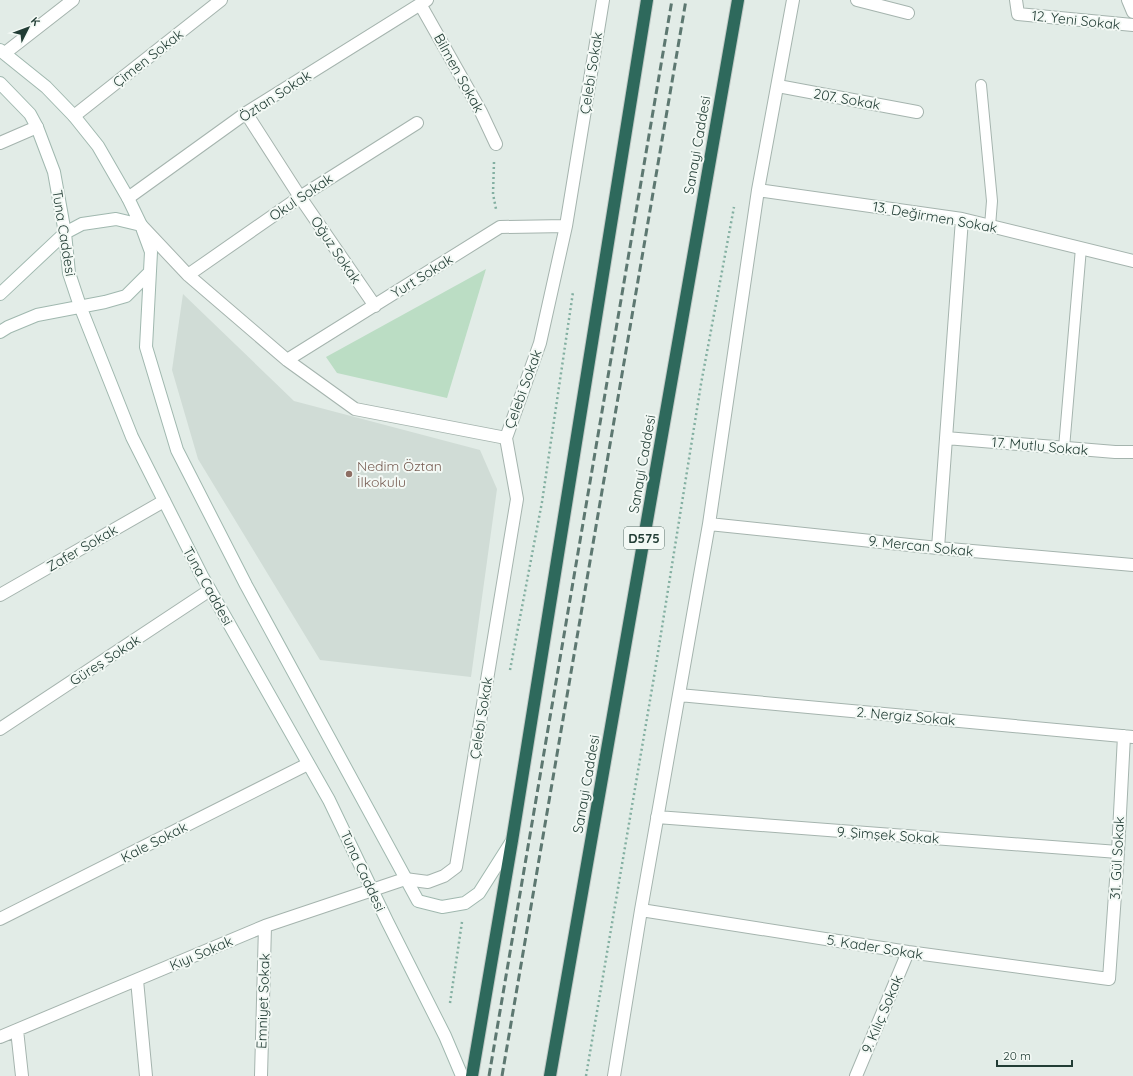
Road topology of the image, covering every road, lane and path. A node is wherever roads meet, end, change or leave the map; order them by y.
1 (73, 0) edge
2 (222, 0) edge
3 (604, 0) edge
4 (647, 0) edge
5 (738, 0) edge
6 (793, 0) edge
7 (857, 0) edge
8 (1016, 0) edge
9 (1128, 0) edge
10 (423, 2) edge
11 (1133, 12) edge
12 (908, 13) dead end
13 (1133, 25) edge
14 (3, 52) edge
15 (0, 82) edge
16 (981, 85) dead end
17 (778, 86) junction
18 (917, 112) dead end
19 (246, 113) junction
20 (74, 116) junction
21 (417, 123) dead end
22 (37, 127) junction
23 (0, 143) edge
24 (496, 144) joint
25 (758, 190) junction
26 (300, 197) junction
27 (128, 198) junction
28 (735, 205) dead end
29 (962, 219) junction
30 (141, 225) junction
31 (566, 226) junction
32 (990, 226) junction
33 (500, 227) junction
34 (64, 233) junction
35 (1081, 248) junction
36 (1133, 261) edge
37 (150, 272) junction
38 (188, 275) junction
39 (2, 291) edge
40 (80, 306) junction
41 (374, 306) junction
42 (0, 332) edge
43 (287, 360) junction
44 (506, 438) junction
45 (946, 438) junction
46 (1064, 448) junction
47 (1133, 452) edge
48 (164, 501) junction
49 (709, 524) junction
50 (938, 548) junction
51 (1133, 565) edge
52 (210, 590) junction
53 (0, 595) edge
54 (679, 695) junction
55 (0, 729) edge
56 (1128, 736) edge
57 (308, 764) junction
58 (657, 817) junction
59 (512, 841) junction
60 (1118, 852) junction
61 (405, 879) junction
62 (373, 891) junction
63 (641, 910) junction
64 (0, 919) edge
65 (265, 926) junction
66 (908, 952) junction
67 (1110, 979) joint
68 (137, 980) junction
69 (16, 1030) junction
70 (0, 1036) edge
71 (22, 1076) edge
72 (146, 1076) edge
73 (261, 1076) edge
74 (462, 1076) edge
75 (472, 1076) edge
76 (550, 1076) edge
77 (586, 1076) edge
78 (614, 1076) edge
79 (856, 1076) edge

1 - 14 street
2 - 20 street, Çimen Sokak
3 - 31 street, Çelebi Sokak
4 - 59 highway
5 - 76 highway, Sanayi Caddesi / D575
6 - 17 street
7 - 12 street
8 - 13 street, 12. Yeni Sokak
9 - 11 street
10 - 19 street, Öztan Sokak
10 - 24 street, Bilmen Sokak
14 - 20 street
15 - 22 street, Tuna Caddesi
16 - 32 lane
17 - 18 street, 207. Sokak
17 - 25 street
19 - 26 street, Oğuz Sokak
19 - 27 street, Öztan Sokak
20 - 27 street
21 - 26 street, Okul Sokak
22 - 23 street
22 - 34 street, Tuna Caddesi
24 - 33 path
25 - 29 street, 13. Değirmen Sokak
25 - 49 street
26 - 38 street, Okul Sokak
26 - 41 street, Oğuz Sokak
27 - 30 street
28 - 77 path
29 - 32 street, 13. Değirmen Sokak
29 - 45 street
30 - 34 street
30 - 37 street
30 - 38 street
31 - 33 street
31 - 44 street, Çelebi Sokak
32 - 35 street, 13. Değirmen Sokak
33 - 41 street, Yurt Sokak
34 - 39 street
34 - 40 street, Tuna Caddesi
35 - 36 street, 13. Değirmen Sokak
35 - 46 lane
37 - 40 street
37 - 61 street
38 - 43 street
40 - 42 street
40 - 48 street, Tuna Caddesi
41 - 43 street, Yurt Sokak
43 - 44 street
44 - 61 street, Çelebi Sokak
45 - 46 street, 17. Mutlu Sokak
45 - 50 street
46 - 47 street, 17. Mutlu Sokak
48 - 52 street, Tuna Caddesi
48 - 53 street, Zafer Sokak
49 - 50 street, 9. Mercan Sokak
49 - 54 street
50 - 51 street, 9. Mercan Sokak
52 - 55 street, Güreş Sokak
52 - 57 street, Tuna Caddesi
54 - 56 street, 2. Nergiz Sokak
54 - 58 street
56 - 60 street, 31. Gül Sokak
57 - 62 street, Tuna Caddesi
57 - 64 street, Kale Sokak
58 - 60 street, 9. Şimşek Sokak
58 - 63 street
59 - 61 street
59 - 75 highway
60 - 67 street, 31. Gül Sokak
61 - 62 street, Kıyı Sokak
62 - 65 street, Kıyı Sokak
62 - 74 street, Tuna Caddesi
63 - 66 street, 5. Kader Sokak
63 - 78 street
65 - 68 street, Kıyı Sokak
65 - 73 street, Emniyet Sokak
66 - 67 street, 5. Kader Sokak
66 - 79 street, 9. Kılıç Sokak
68 - 69 street, Kıyı Sokak
68 - 72 street
69 - 70 street, Kıyı Sokak
69 - 71 street

